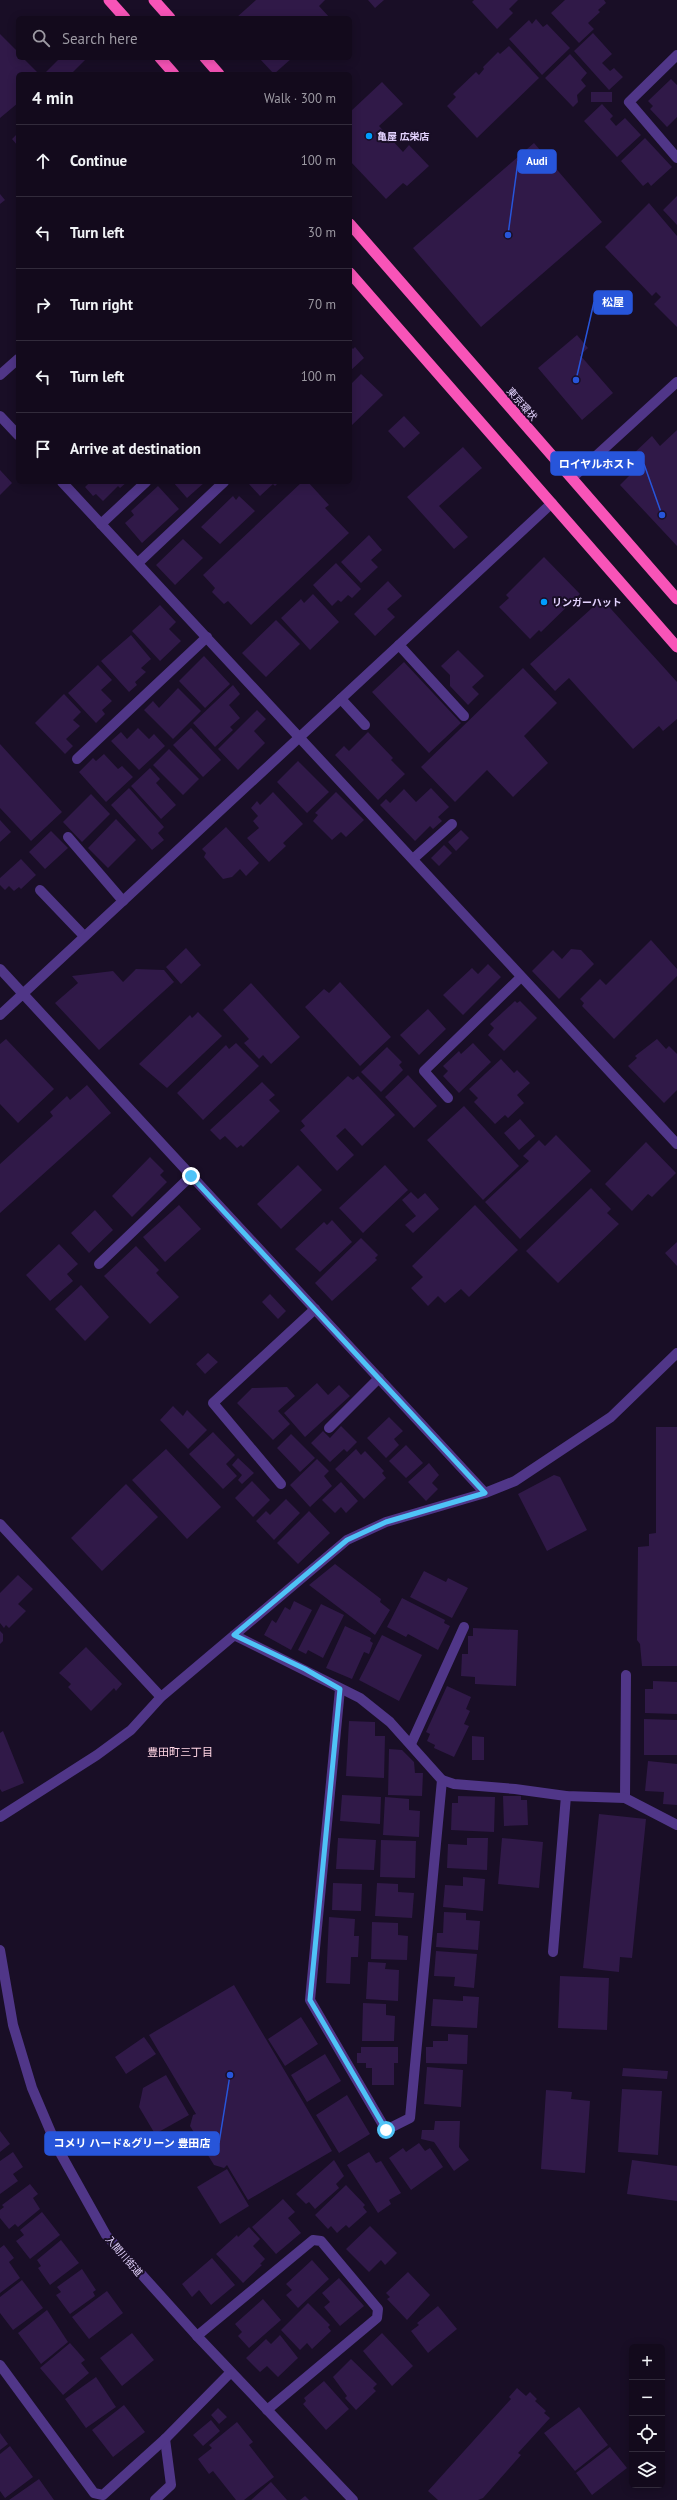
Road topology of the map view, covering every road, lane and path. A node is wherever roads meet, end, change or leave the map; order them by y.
1 (109, 0) edge
2 (154, 0) edge
3 (123, 16) edge
4 (168, 16) edge
5 (677, 55) edge
6 (162, 60) edge
7 (207, 60) edge
8 (172, 72) edge
9 (217, 72) edge
10 (677, 158) edge
11 (352, 226) edge
12 (352, 275) edge
13 (16, 361) edge
14 (0, 375) edge
15 (677, 382) edge
16 (1, 419) edge
17 (16, 433) edge
18 (572, 478) junction
19 (64, 484) edge
20 (144, 484) edge
21 (222, 484) edge
22 (552, 502) junction
23 (101, 524) junction
24 (138, 563) junction
25 (677, 599) edge
26 (207, 637) junction
27 (399, 646) junction
28 (677, 647) edge
29 (341, 700) junction
30 (464, 716) dead end
31 (365, 725) dead end
32 (301, 737) junction
33 (77, 759) dead end
34 (452, 824) dead end
35 (68, 837) dead end
36 (413, 859) junction
37 (40, 890) dead end
38 (123, 901) junction
39 (84, 936) junction
40 (0, 969) edge
41 (521, 977) junction
42 (23, 993) junction
43 (0, 1015) edge
44 (448, 1098) dead end
45 (677, 1144) edge
46 (191, 1176) junction
47 (99, 1264) dead end
48 (315, 1309) junction
49 (677, 1353) edge
50 (379, 1378) junction
51 (329, 1428) dead end
52 (281, 1484) dead end
53 (485, 1493) junction
54 (0, 1524) edge
55 (464, 1626) dead end
56 (234, 1635) junction
57 (626, 1675) dead end
58 (340, 1689) junction
59 (161, 1697) junction
60 (411, 1744) junction
61 (442, 1780) junction
62 (566, 1796) junction
63 (625, 1798) junction
64 (0, 1817) edge
65 (677, 1825) edge
66 (0, 1950) edge
67 (553, 1952) dead end
68 (197, 2336) junction
69 (0, 2365) edge
70 (231, 2372) junction
71 (267, 2410) junction
72 (165, 2439) junction
73 (155, 2500) edge
74 (352, 2500) edge

1 - 3 highway
2 - 4 highway
5 - 10 street
6 - 8 highway
7 - 9 highway
11 - 18 highway, 東京環状
12 - 22 highway
13 - 14 street
15 - 18 street
16 - 17 street
18 - 25 highway, 東京環状
19 - 23 street
20 - 23 street
21 - 24 street
22 - 27 street
22 - 28 highway
23 - 24 street
24 - 26 street
26 - 32 street
26 - 33 street
27 - 29 street
27 - 30 street
29 - 31 street
29 - 32 street
32 - 36 street
32 - 38 street
34 - 36 street
35 - 38 street
36 - 41 street
37 - 39 street
38 - 39 street
39 - 42 street
40 - 42 street
41 - 44 street
41 - 45 street
42 - 43 street
42 - 46 street
46 - 47 street
46 - 48 street
48 - 50 street
48 - 52 street
49 - 53 street
50 - 51 street
50 - 53 street
53 - 56 street
54 - 59 street
55 - 60 street
56 - 58 street
56 - 59 street
57 - 63 street
58 - 60 street
58 - 61 street
59 - 64 street
60 - 61 street
61 - 62 street
62 - 63 street
62 - 67 street
63 - 65 street
66 - 68 street, 入間川街道
68 - 70 street, 入間川街道
68 - 71 street
69 - 72 street
70 - 71 street, 入間川街道
70 - 72 street
71 - 74 street, 入間川街道
72 - 73 street

